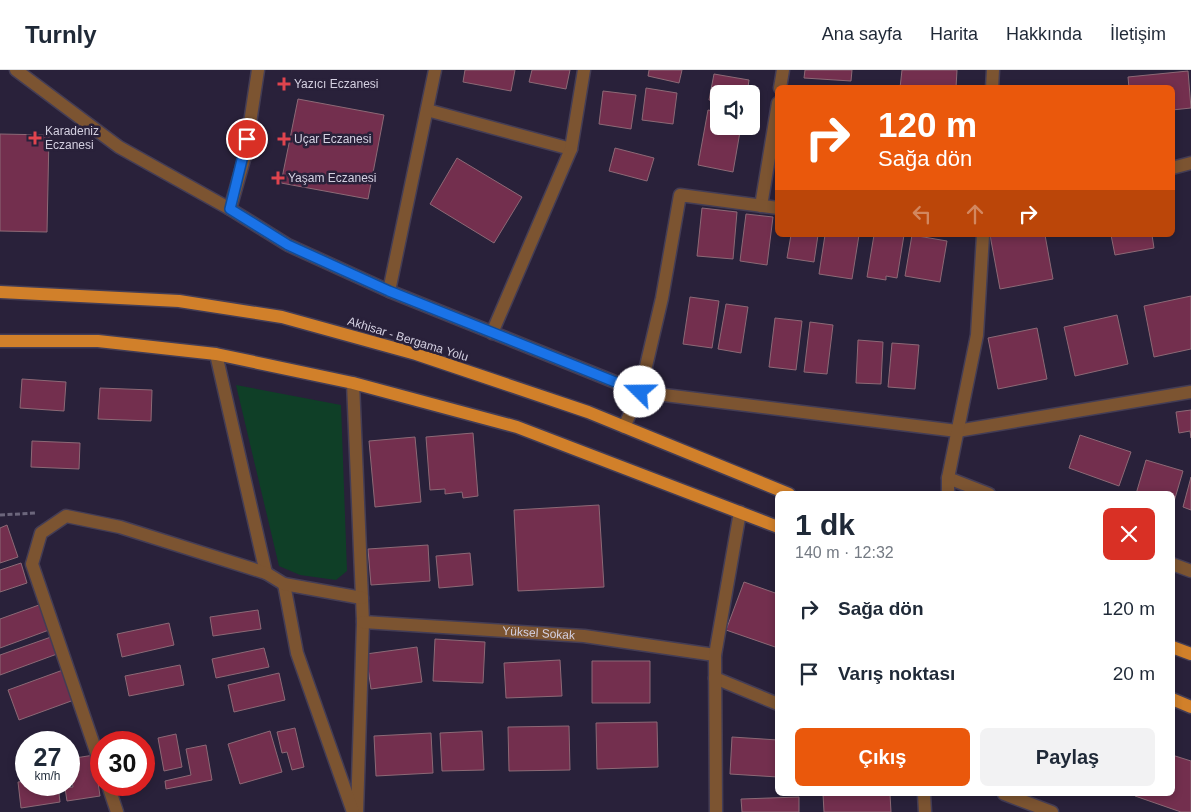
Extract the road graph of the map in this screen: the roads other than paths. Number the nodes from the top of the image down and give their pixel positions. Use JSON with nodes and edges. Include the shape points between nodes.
{"nodes":[{"id":1,"x":16,"y":70,"type":"edge"},
{"id":2,"x":258,"y":70,"type":"edge"},
{"id":3,"x":435,"y":70,"type":"edge"},
{"id":4,"x":584,"y":70,"type":"edge"},
{"id":5,"x":783,"y":70,"type":"edge"},
{"id":6,"x":993,"y":70,"type":"edge"},
{"id":7,"x":780,"y":85,"type":"edge"},
{"id":8,"x":992,"y":85,"type":"edge"},
{"id":9,"x":427,"y":110,"type":"junction"},
{"id":10,"x":775,"y":122,"type":"edge"},
{"id":11,"x":571,"y":149,"type":"junction"},
{"id":12,"x":1191,"y":163,"type":"edge"},
{"id":13,"x":1175,"y":167,"type":"edge"},
{"id":14,"x":761,"y":206,"type":"junction"},
{"id":15,"x":775,"y":208,"type":"edge"},
{"id":16,"x":230,"y":209,"type":"junction"},
{"id":17,"x":983,"y":237,"type":"edge"},
{"id":18,"x":389,"y":291,"type":"junction"},
{"id":19,"x":0,"y":292,"type":"edge"},
{"id":20,"x":492,"y":333,"type":"junction"},
{"id":21,"x":0,"y":341,"type":"edge"},
{"id":22,"x":216,"y":354,"type":"junction"},
{"id":23,"x":353,"y":383,"type":"junction"},
{"id":24,"x":640,"y":392,"type":"junction"},
{"id":25,"x":1191,"y":392,"type":"edge"},
{"id":26,"x":624,"y":427,"type":"junction"},
{"id":27,"x":957,"y":432,"type":"junction"},
{"id":28,"x":948,"y":478,"type":"junction"},
{"id":29,"x":782,"y":491,"type":"edge"},
{"id":30,"x":948,"y":491,"type":"edge"},
{"id":31,"x":981,"y":491,"type":"edge"},
{"id":32,"x":740,"y":512,"type":"junction"},
{"id":33,"x":775,"y":527,"type":"edge"},
{"id":34,"x":1175,"y":565,"type":"edge"},
{"id":35,"x":1191,"y":571,"type":"edge"},
{"id":36,"x":266,"y":573,"type":"junction"},
{"id":37,"x":284,"y":584,"type":"junction"},
{"id":38,"x":362,"y":598,"type":"junction"},
{"id":39,"x":363,"y":622,"type":"junction"},
{"id":40,"x":1175,"y":647,"type":"edge"},
{"id":41,"x":1191,"y":654,"type":"edge"},
{"id":42,"x":715,"y":655,"type":"junction"},
{"id":43,"x":715,"y":678,"type":"junction"},
{"id":44,"x":1175,"y":700,"type":"edge"},
{"id":45,"x":775,"y":703,"type":"edge"},
{"id":46,"x":1191,"y":708,"type":"edge"},
{"id":47,"x":90,"y":734,"type":"edge"},
{"id":48,"x":112,"y":796,"type":"edge"},
{"id":49,"x":924,"y":796,"type":"edge"},
{"id":50,"x":1009,"y":796,"type":"edge"},
{"id":51,"x":117,"y":812,"type":"edge"},
{"id":52,"x":355,"y":812,"type":"edge"},
{"id":53,"x":716,"y":812,"type":"edge"},
{"id":54,"x":925,"y":812,"type":"edge"},
{"id":55,"x":1052,"y":812,"type":"edge"}],
"edges":[{"from":1,"to":16,"type":"street","via":[[119,147]]},
{"from":2,"to":16,"type":"street","via":[[245,156]]},
{"from":3,"to":9,"type":"street"},
{"from":4,"to":11,"type":"street"},
{"from":5,"to":7,"type":"street"},
{"from":6,"to":8,"type":"street"},
{"from":9,"to":11,"type":"street"},
{"from":9,"to":18,"type":"street"},
{"from":10,"to":14,"type":"street"},
{"from":11,"to":20,"type":"street"},
{"from":12,"to":13,"type":"street"},
{"from":14,"to":15,"type":"street"},
{"from":14,"to":24,"type":"street","via":[[680,195],[662,298]]},
{"from":16,"to":18,"type":"street","via":[[288,245]]},
{"from":17,"to":27,"type":"street","via":[[977,335]]},
{"from":18,"to":20,"type":"street"},
{"from":19,"to":26,"type":"main road","name":"Akhisar - Bergama Yolu","via":[[179,301],[282,317],[416,354]]},
{"from":20,"to":24,"type":"street"},
{"from":21,"to":22,"type":"main road","via":[[98,341]]},
{"from":22,"to":23,"type":"main road"},
{"from":22,"to":36,"type":"street"},
{"from":23,"to":32,"type":"main road","via":[[517,427]]},
{"from":23,"to":38,"type":"street"},
{"from":24,"to":26,"type":"street"},
{"from":24,"to":27,"type":"street"},
{"from":25,"to":27,"type":"street"},
{"from":26,"to":29,"type":"main road","name":"Akhisar - Bergama Yolu"},
{"from":27,"to":28,"type":"street"},
{"from":28,"to":30,"type":"street"},
{"from":28,"to":31,"type":"street"},
{"from":32,"to":33,"type":"main road"},
{"from":32,"to":42,"type":"street"},
{"from":34,"to":35,"type":"street"},
{"from":36,"to":37,"type":"street"},
{"from":36,"to":47,"type":"street","via":[[120,527],[66,516],[41,532],[32,564]]},
{"from":37,"to":38,"type":"street"},
{"from":37,"to":52,"type":"street","via":[[297,653]]},
{"from":38,"to":39,"type":"street"},
{"from":39,"to":42,"type":"street","name":"Yüksel Sokak","via":[[584,636]]},
{"from":39,"to":52,"type":"street"},
{"from":40,"to":41,"type":"main road"},
{"from":42,"to":43,"type":"street"},
{"from":43,"to":45,"type":"street"},
{"from":43,"to":53,"type":"street"},
{"from":44,"to":46,"type":"main road"},
{"from":48,"to":51,"type":"street"},
{"from":49,"to":54,"type":"street"},
{"from":50,"to":55,"type":"street"}]}
